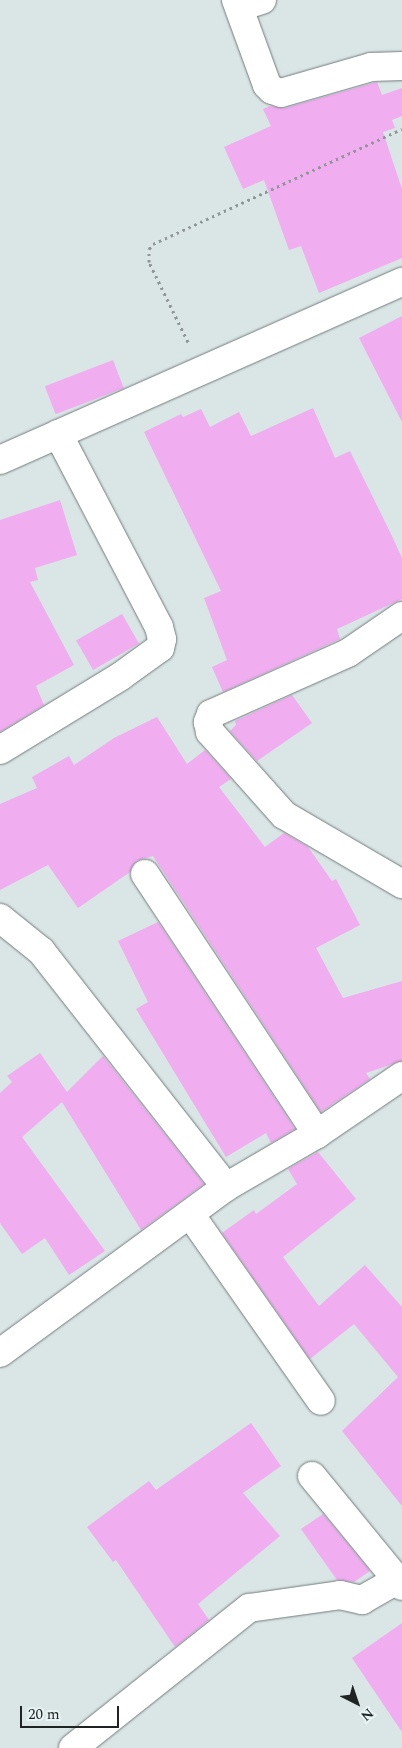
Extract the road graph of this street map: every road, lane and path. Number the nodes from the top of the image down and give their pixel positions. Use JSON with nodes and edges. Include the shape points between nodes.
{"nodes":[{"id":1,"x":246,"y":2,"type":"edge"},
{"id":2,"x":402,"y":66,"type":"edge"},
{"id":3,"x":402,"y":128,"type":"edge"},
{"id":4,"x":402,"y":282,"type":"edge"},
{"id":5,"x":203,"y":372,"type":"junction"},
{"id":6,"x":58,"y":434,"type":"junction"},
{"id":7,"x":0,"y":460,"type":"edge"},
{"id":8,"x":402,"y":616,"type":"edge"},
{"id":9,"x":0,"y":750,"type":"edge"},
{"id":10,"x":145,"y":874,"type":"dead end"},
{"id":11,"x":402,"y":884,"type":"edge"},
{"id":12,"x":0,"y":918,"type":"edge"},
{"id":13,"x":402,"y":1076,"type":"edge"},
{"id":14,"x":317,"y":1134,"type":"junction"},
{"id":15,"x":226,"y":1187,"type":"junction"},
{"id":16,"x":190,"y":1214,"type":"junction"},
{"id":17,"x":0,"y":1353,"type":"edge"},
{"id":18,"x":321,"y":1401,"type":"dead end"},
{"id":19,"x":312,"y":1476,"type":"dead end"},
{"id":20,"x":400,"y":1583,"type":"edge"},
{"id":21,"x":73,"y":1748,"type":"edge"}],
"edges":[{"from":1,"to":2,"type":"street","via":[[267,85],[281,93],[370,67]]},
{"from":3,"to":5,"type":"path","via":[[158,240],[149,249],[148,262]]},
{"from":4,"to":5,"type":"street"},
{"from":5,"to":6,"type":"street"},
{"from":6,"to":7,"type":"street"},
{"from":6,"to":9,"type":"street","via":[[159,627],[162,639],[160,648],[121,676]]},
{"from":8,"to":11,"type":"street","via":[[348,653],[211,714],[208,722],[210,732],[284,814]]},
{"from":10,"to":14,"type":"street"},
{"from":12,"to":15,"type":"street","via":[[41,951],[64,978]]},
{"from":13,"to":14,"type":"street"},
{"from":14,"to":15,"type":"street"},
{"from":15,"to":16,"type":"street"},
{"from":16,"to":17,"type":"street"},
{"from":16,"to":18,"type":"street"},
{"from":19,"to":20,"type":"street"},
{"from":20,"to":21,"type":"street","via":[[362,1600],[340,1595],[248,1608]]}]}
